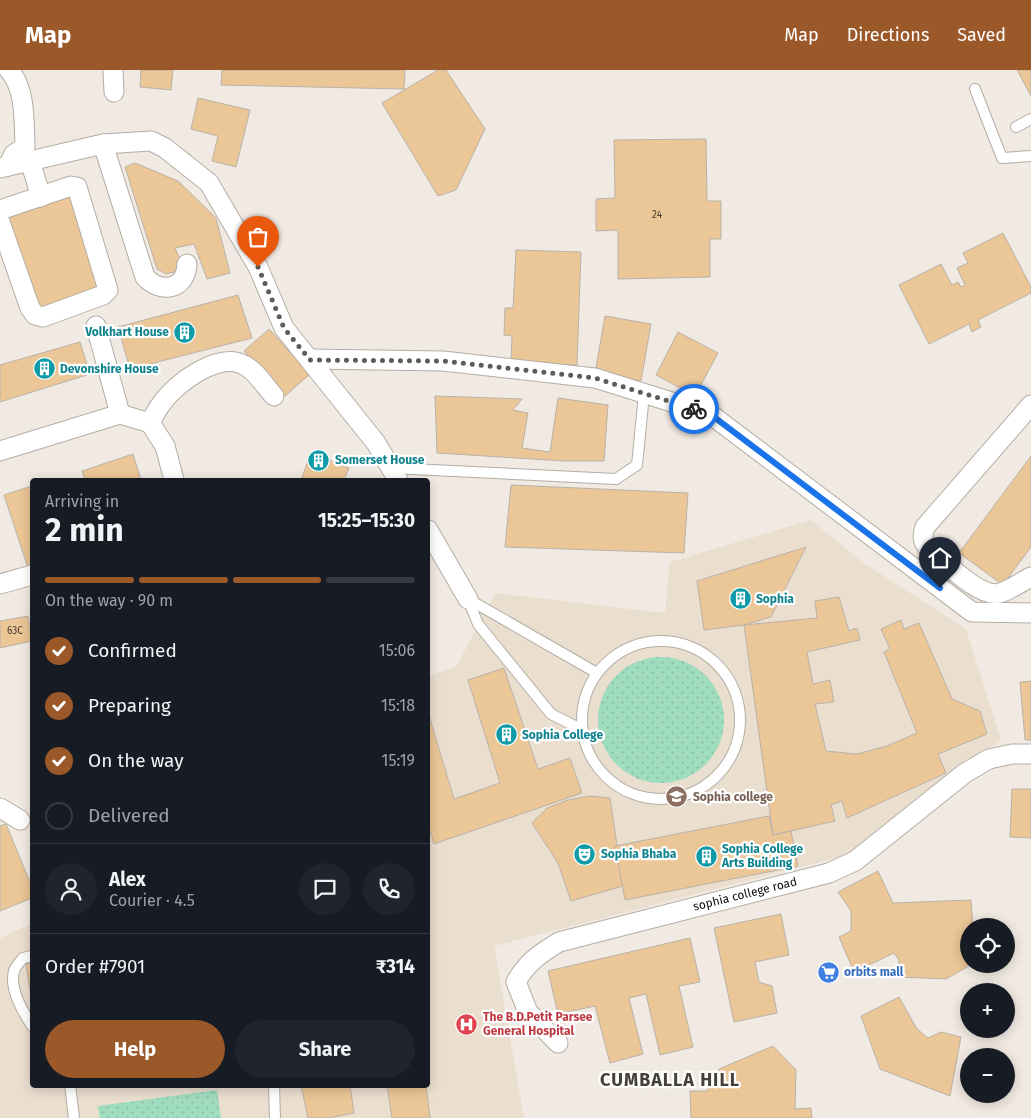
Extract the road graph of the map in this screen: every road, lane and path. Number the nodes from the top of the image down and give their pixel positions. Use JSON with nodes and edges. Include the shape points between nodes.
{"nodes":[{"id":1,"x":9,"y":70,"type":"edge"},
{"id":2,"x":113,"y":70,"type":"edge"},
{"id":3,"x":975,"y":89,"type":"dead end"},
{"id":4,"x":114,"y":92,"type":"dead end"},
{"id":5,"x":1031,"y":119,"type":"edge"},
{"id":6,"x":1016,"y":127,"type":"dead end"},
{"id":7,"x":103,"y":144,"type":"junction"},
{"id":8,"x":1031,"y":156,"type":"edge"},
{"id":9,"x":30,"y":161,"type":"junction"},
{"id":10,"x":4,"y":167,"type":"edge"},
{"id":11,"x":41,"y":197,"type":"junction"},
{"id":12,"x":0,"y":210,"type":"edge"},
{"id":13,"x":0,"y":222,"type":"edge"},
{"id":14,"x":187,"y":264,"type":"dead end"},
{"id":15,"x":96,"y":326,"type":"dead end"},
{"id":16,"x":310,"y":360,"type":"junction"},
{"id":17,"x":644,"y":394,"type":"junction"},
{"id":18,"x":274,"y":396,"type":"dead end"},
{"id":19,"x":1031,"y":405,"type":"edge"},
{"id":20,"x":120,"y":414,"type":"junction"},
{"id":21,"x":150,"y":423,"type":"junction"},
{"id":22,"x":0,"y":451,"type":"edge"},
{"id":23,"x":395,"y":474,"type":"edge"},
{"id":24,"x":173,"y":478,"type":"edge"},
{"id":25,"x":430,"y":533,"type":"edge"},
{"id":26,"x":30,"y":576,"type":"edge"},
{"id":27,"x":1031,"y":577,"type":"edge"},
{"id":28,"x":0,"y":584,"type":"edge"},
{"id":29,"x":468,"y":599,"type":"junction"},
{"id":30,"x":1031,"y":613,"type":"edge"},
{"id":31,"x":597,"y":673,"type":"junction"},
{"id":32,"x":583,"y":730,"type":"junction"},
{"id":33,"x":1031,"y":754,"type":"edge"},
{"id":34,"x":0,"y":808,"type":"edge"},
{"id":35,"x":20,"y":820,"type":"dead end"},
{"id":36,"x":30,"y":956,"type":"edge"},
{"id":37,"x":30,"y":1022,"type":"edge"},
{"id":38,"x":558,"y":1042,"type":"dead end"},
{"id":39,"x":70,"y":1088,"type":"edge"},
{"id":40,"x":274,"y":1088,"type":"edge"},
{"id":41,"x":74,"y":1118,"type":"edge"},
{"id":42,"x":276,"y":1118,"type":"edge"}],
"edges":[{"from":1,"to":10,"type":"street","via":[[14,75],[24,107],[25,147],[14,154]]},
{"from":2,"to":4,"type":"street"},
{"from":3,"to":8,"type":"lane","via":[[1002,158]]},
{"from":5,"to":6,"type":"lane"},
{"from":7,"to":9,"type":"street"},
{"from":7,"to":14,"type":"street","via":[[145,277],[153,286],[173,286],[183,280]]},
{"from":7,"to":16,"type":"street","via":[[151,141],[165,148],[209,184],[258,267],[284,328]]},
{"from":9,"to":10,"type":"street"},
{"from":9,"to":11,"type":"street"},
{"from":11,"to":12,"type":"street"},
{"from":11,"to":13,"type":"street","via":[[71,186],[77,187],[108,285],[103,295],[43,317],[35,315]]},
{"from":15,"to":20,"type":"street"},
{"from":16,"to":17,"type":"street","via":[[443,361],[595,378]]},
{"from":16,"to":23,"type":"street","via":[[376,443]]},
{"from":17,"to":23,"type":"lane","via":[[638,465],[616,479]]},
{"from":17,"to":30,"type":"street","via":[[710,414],[972,612]]},
{"from":18,"to":21,"type":"street","via":[[246,366],[238,362],[217,364],[186,378],[162,403]]},
{"from":19,"to":27,"type":"street","via":[[925,527],[922,536],[929,549],[979,590],[999,593]]},
{"from":20,"to":21,"type":"street"},
{"from":20,"to":22,"type":"street"},
{"from":21,"to":24,"type":"street","via":[[165,446]]},
{"from":25,"to":29,"type":"street"},
{"from":26,"to":28,"type":"street"},
{"from":29,"to":31,"type":"lane"},
{"from":29,"to":32,"type":"lane","via":[[478,624],[551,714]]},
{"from":31,"to":32,"type":"lane","via":[[586,694]]},
{"from":31,"to":32,"type":"lane","via":[[634,646],[660,641],[686,645],[709,657],[727,676],[738,700],[741,726],[734,751],[720,773],[700,789],[675,798],[649,798],[624,790],[608,779],[587,747]]},
{"from":33,"to":38,"type":"street","name":"sophia college road","via":[[989,759],[965,773],[856,861],[829,873],[559,942],[537,956],[522,970],[516,982],[528,1012]]},
{"from":34,"to":35,"type":"street"},
{"from":36,"to":37,"type":"lane","via":[[23,958],[14,970],[13,986]]},
{"from":39,"to":41,"type":"lane"},
{"from":40,"to":42,"type":"lane"}]}
